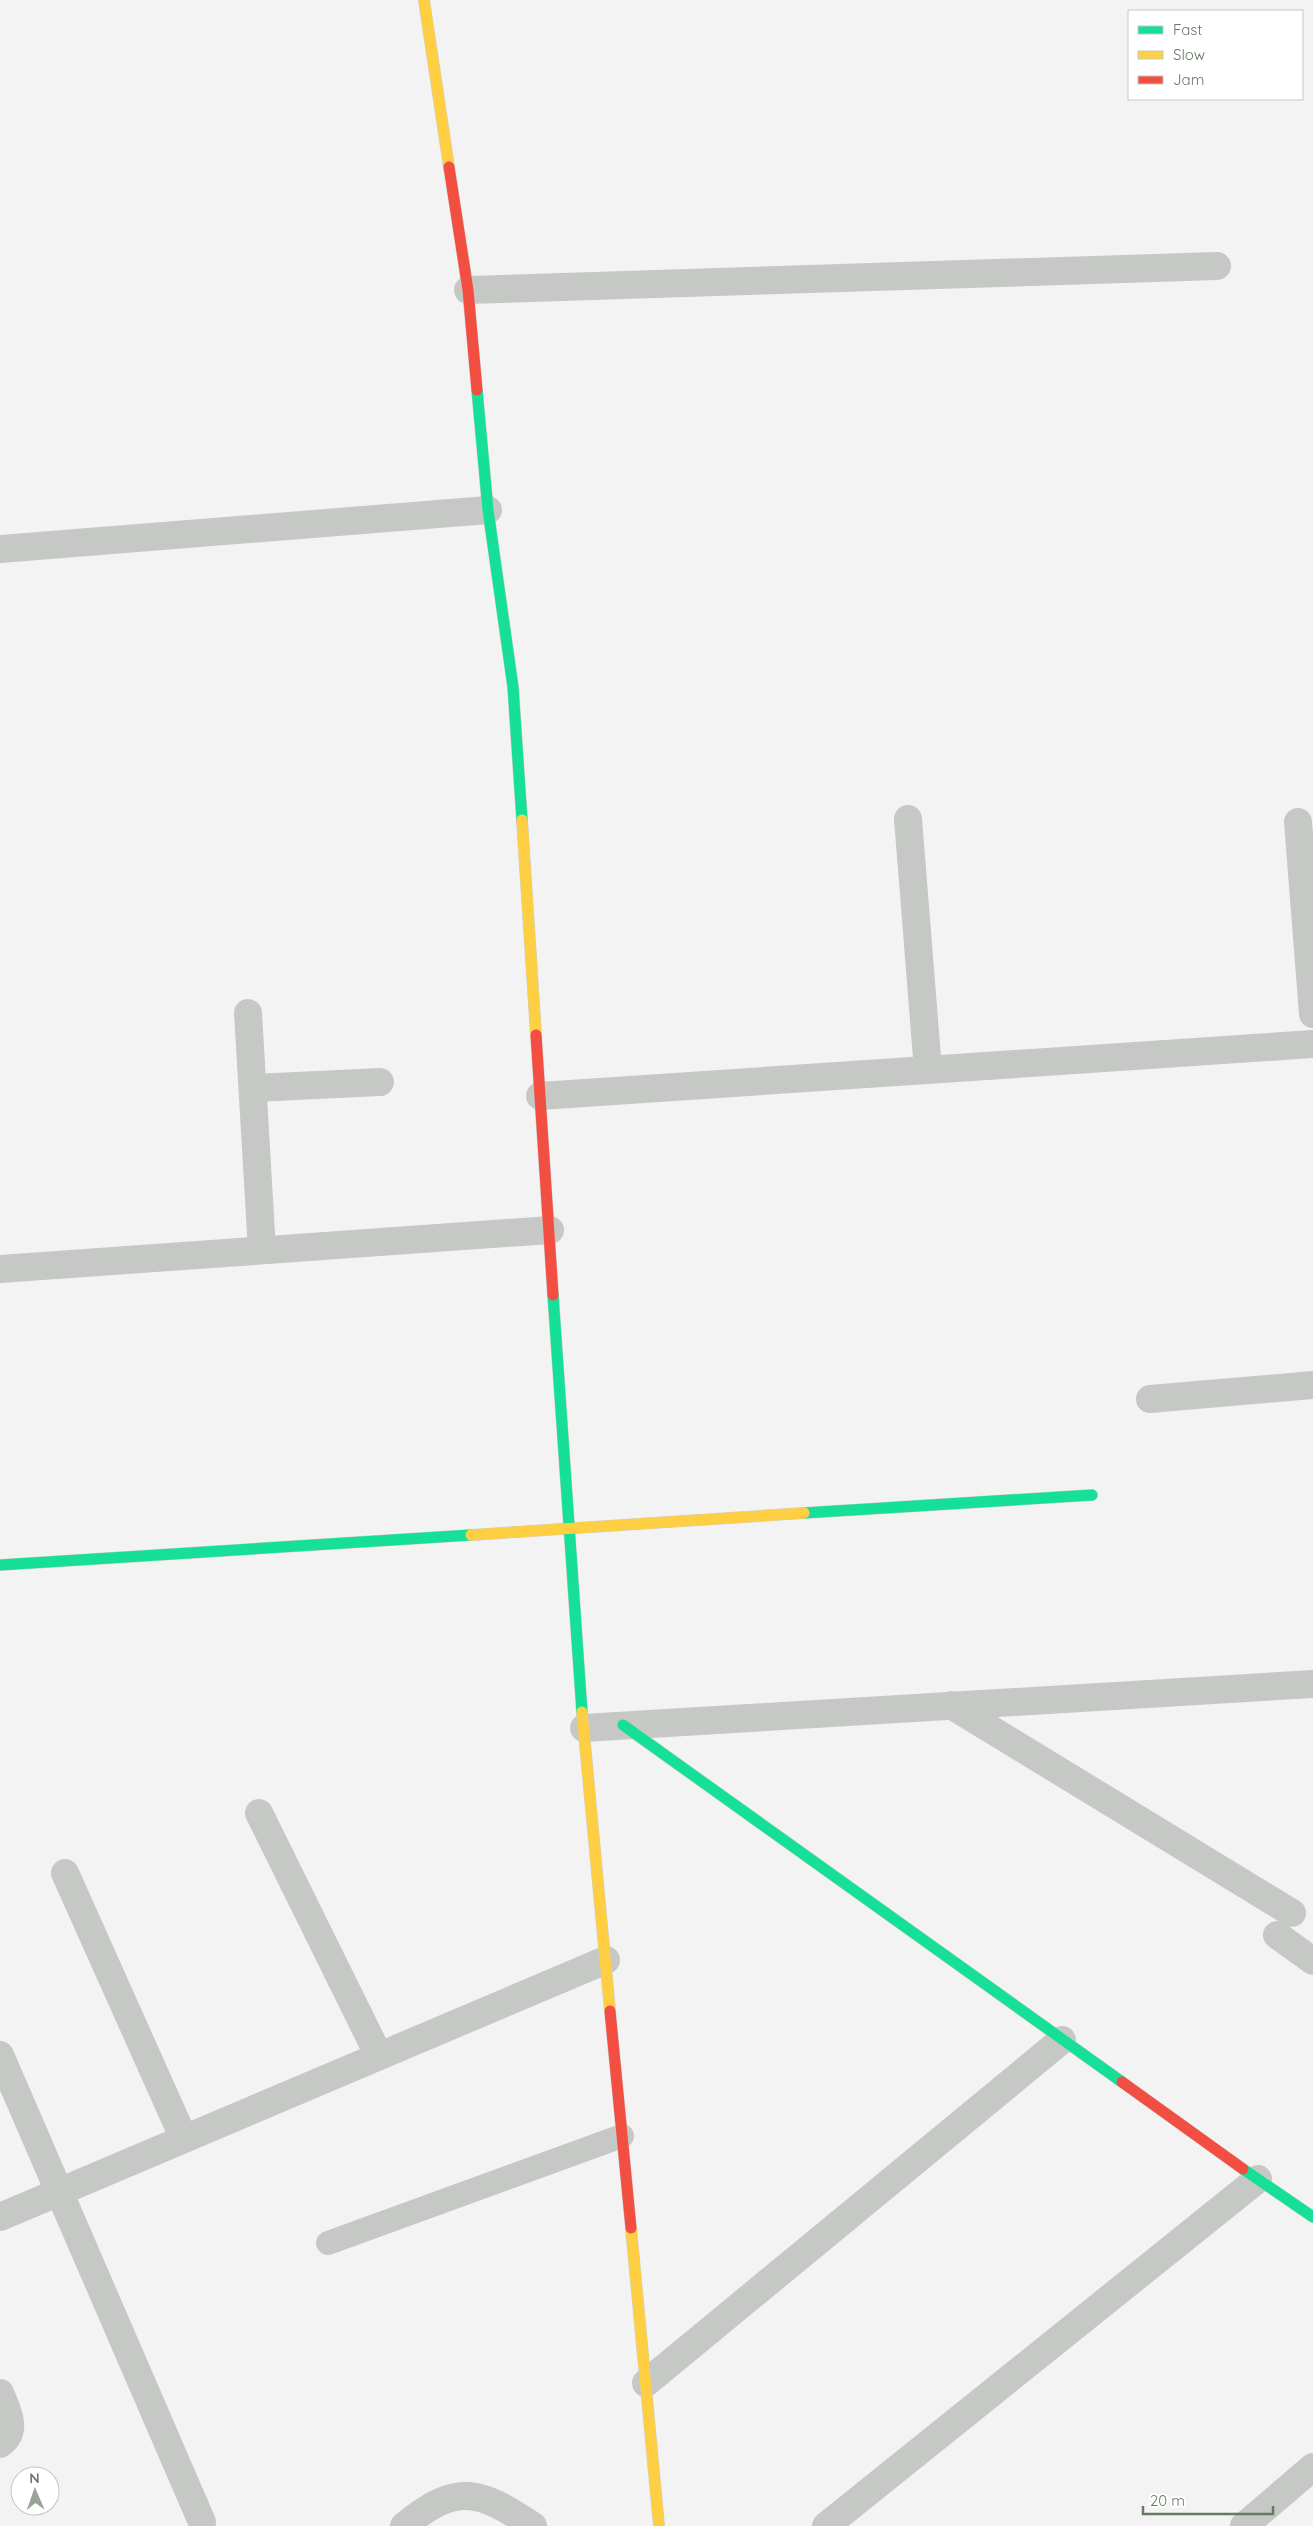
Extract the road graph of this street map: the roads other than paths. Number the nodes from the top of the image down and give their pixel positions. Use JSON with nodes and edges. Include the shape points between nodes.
{"nodes":[{"id":1,"x":424,"y":0,"type":"edge"},
{"id":2,"x":1217,"y":266,"type":"dead end"},
{"id":3,"x":468,"y":290,"type":"junction"},
{"id":4,"x":488,"y":510,"type":"junction"},
{"id":5,"x":0,"y":549,"type":"edge"},
{"id":6,"x":908,"y":818,"type":"dead end"},
{"id":7,"x":1298,"y":822,"type":"dead end"},
{"id":8,"x":248,"y":1013,"type":"dead end"},
{"id":9,"x":1313,"y":1014,"type":"edge"},
{"id":10,"x":1313,"y":1044,"type":"edge"},
{"id":11,"x":928,"y":1070,"type":"junction"},
{"id":12,"x":380,"y":1082,"type":"dead end"},
{"id":13,"x":253,"y":1088,"type":"junction"},
{"id":14,"x":540,"y":1096,"type":"junction"},
{"id":15,"x":550,"y":1230,"type":"junction"},
{"id":16,"x":262,"y":1250,"type":"junction"},
{"id":17,"x":0,"y":1269,"type":"edge"},
{"id":18,"x":1313,"y":1385,"type":"edge"},
{"id":19,"x":1150,"y":1400,"type":"dead end"},
{"id":20,"x":1092,"y":1495,"type":"dead end"},
{"id":21,"x":569,"y":1527,"type":"junction"},
{"id":22,"x":0,"y":1565,"type":"edge"},
{"id":23,"x":1313,"y":1684,"type":"edge"},
{"id":24,"x":951,"y":1705,"type":"junction"},
{"id":25,"x":623,"y":1725,"type":"junction"},
{"id":26,"x":584,"y":1728,"type":"junction"},
{"id":27,"x":259,"y":1813,"type":"dead end"},
{"id":28,"x":65,"y":1873,"type":"dead end"},
{"id":29,"x":1292,"y":1913,"type":"dead end"},
{"id":30,"x":1277,"y":1935,"type":"dead end"},
{"id":31,"x":606,"y":1960,"type":"junction"},
{"id":32,"x":1313,"y":1961,"type":"edge"},
{"id":33,"x":1062,"y":2040,"type":"junction"},
{"id":34,"x":0,"y":2055,"type":"edge"},
{"id":35,"x":379,"y":2056,"type":"junction"},
{"id":36,"x":622,"y":2136,"type":"junction"},
{"id":37,"x":184,"y":2139,"type":"junction"},
{"id":38,"x":1258,"y":2179,"type":"junction"},
{"id":39,"x":59,"y":2192,"type":"junction"},
{"id":40,"x":0,"y":2217,"type":"edge"},
{"id":41,"x":1313,"y":2217,"type":"edge"},
{"id":42,"x":328,"y":2243,"type":"dead end"},
{"id":43,"x":646,"y":2383,"type":"junction"},
{"id":44,"x":0,"y":2393,"type":"edge"},
{"id":45,"x":0,"y":2444,"type":"edge"},
{"id":46,"x":1313,"y":2467,"type":"edge"},
{"id":47,"x":202,"y":2522,"type":"dead end"},
{"id":48,"x":404,"y":2526,"type":"edge"},
{"id":49,"x":533,"y":2526,"type":"edge"},
{"id":50,"x":659,"y":2526,"type":"edge"},
{"id":51,"x":826,"y":2526,"type":"edge"},
{"id":52,"x":1244,"y":2526,"type":"edge"}],
"edges":[{"from":1,"to":3,"type":"street"},
{"from":2,"to":3,"type":"street"},
{"from":3,"to":4,"type":"street"},
{"from":4,"to":5,"type":"street"},
{"from":4,"to":14,"type":"street","via":[[513,688]]},
{"from":6,"to":11,"type":"street"},
{"from":7,"to":9,"type":"street"},
{"from":8,"to":13,"type":"street"},
{"from":10,"to":11,"type":"street"},
{"from":11,"to":14,"type":"street"},
{"from":12,"to":13,"type":"street"},
{"from":13,"to":16,"type":"street"},
{"from":14,"to":15,"type":"street"},
{"from":15,"to":16,"type":"street"},
{"from":15,"to":21,"type":"street"},
{"from":16,"to":17,"type":"street"},
{"from":18,"to":19,"type":"street"},
{"from":20,"to":21,"type":"street"},
{"from":21,"to":22,"type":"street"},
{"from":21,"to":26,"type":"street"},
{"from":23,"to":24,"type":"street"},
{"from":24,"to":25,"type":"street"},
{"from":24,"to":29,"type":"street"},
{"from":25,"to":26,"type":"street"},
{"from":25,"to":33,"type":"street"},
{"from":26,"to":31,"type":"street"},
{"from":27,"to":35,"type":"street"},
{"from":28,"to":37,"type":"street"},
{"from":30,"to":32,"type":"street"},
{"from":31,"to":35,"type":"street"},
{"from":31,"to":36,"type":"street"},
{"from":33,"to":38,"type":"street"},
{"from":33,"to":43,"type":"street"},
{"from":34,"to":39,"type":"street"},
{"from":35,"to":37,"type":"street"},
{"from":36,"to":42,"type":"lane"},
{"from":36,"to":43,"type":"street"},
{"from":37,"to":39,"type":"street"},
{"from":38,"to":41,"type":"street"},
{"from":38,"to":51,"type":"street"},
{"from":39,"to":40,"type":"street"},
{"from":39,"to":47,"type":"street"},
{"from":43,"to":50,"type":"street"},
{"from":44,"to":45,"type":"street","via":[[11,2422],[7,2440]]},
{"from":46,"to":52,"type":"street"},
{"from":48,"to":49,"type":"street","via":[[444,2499],[471,2494],[509,2510]]}]}
